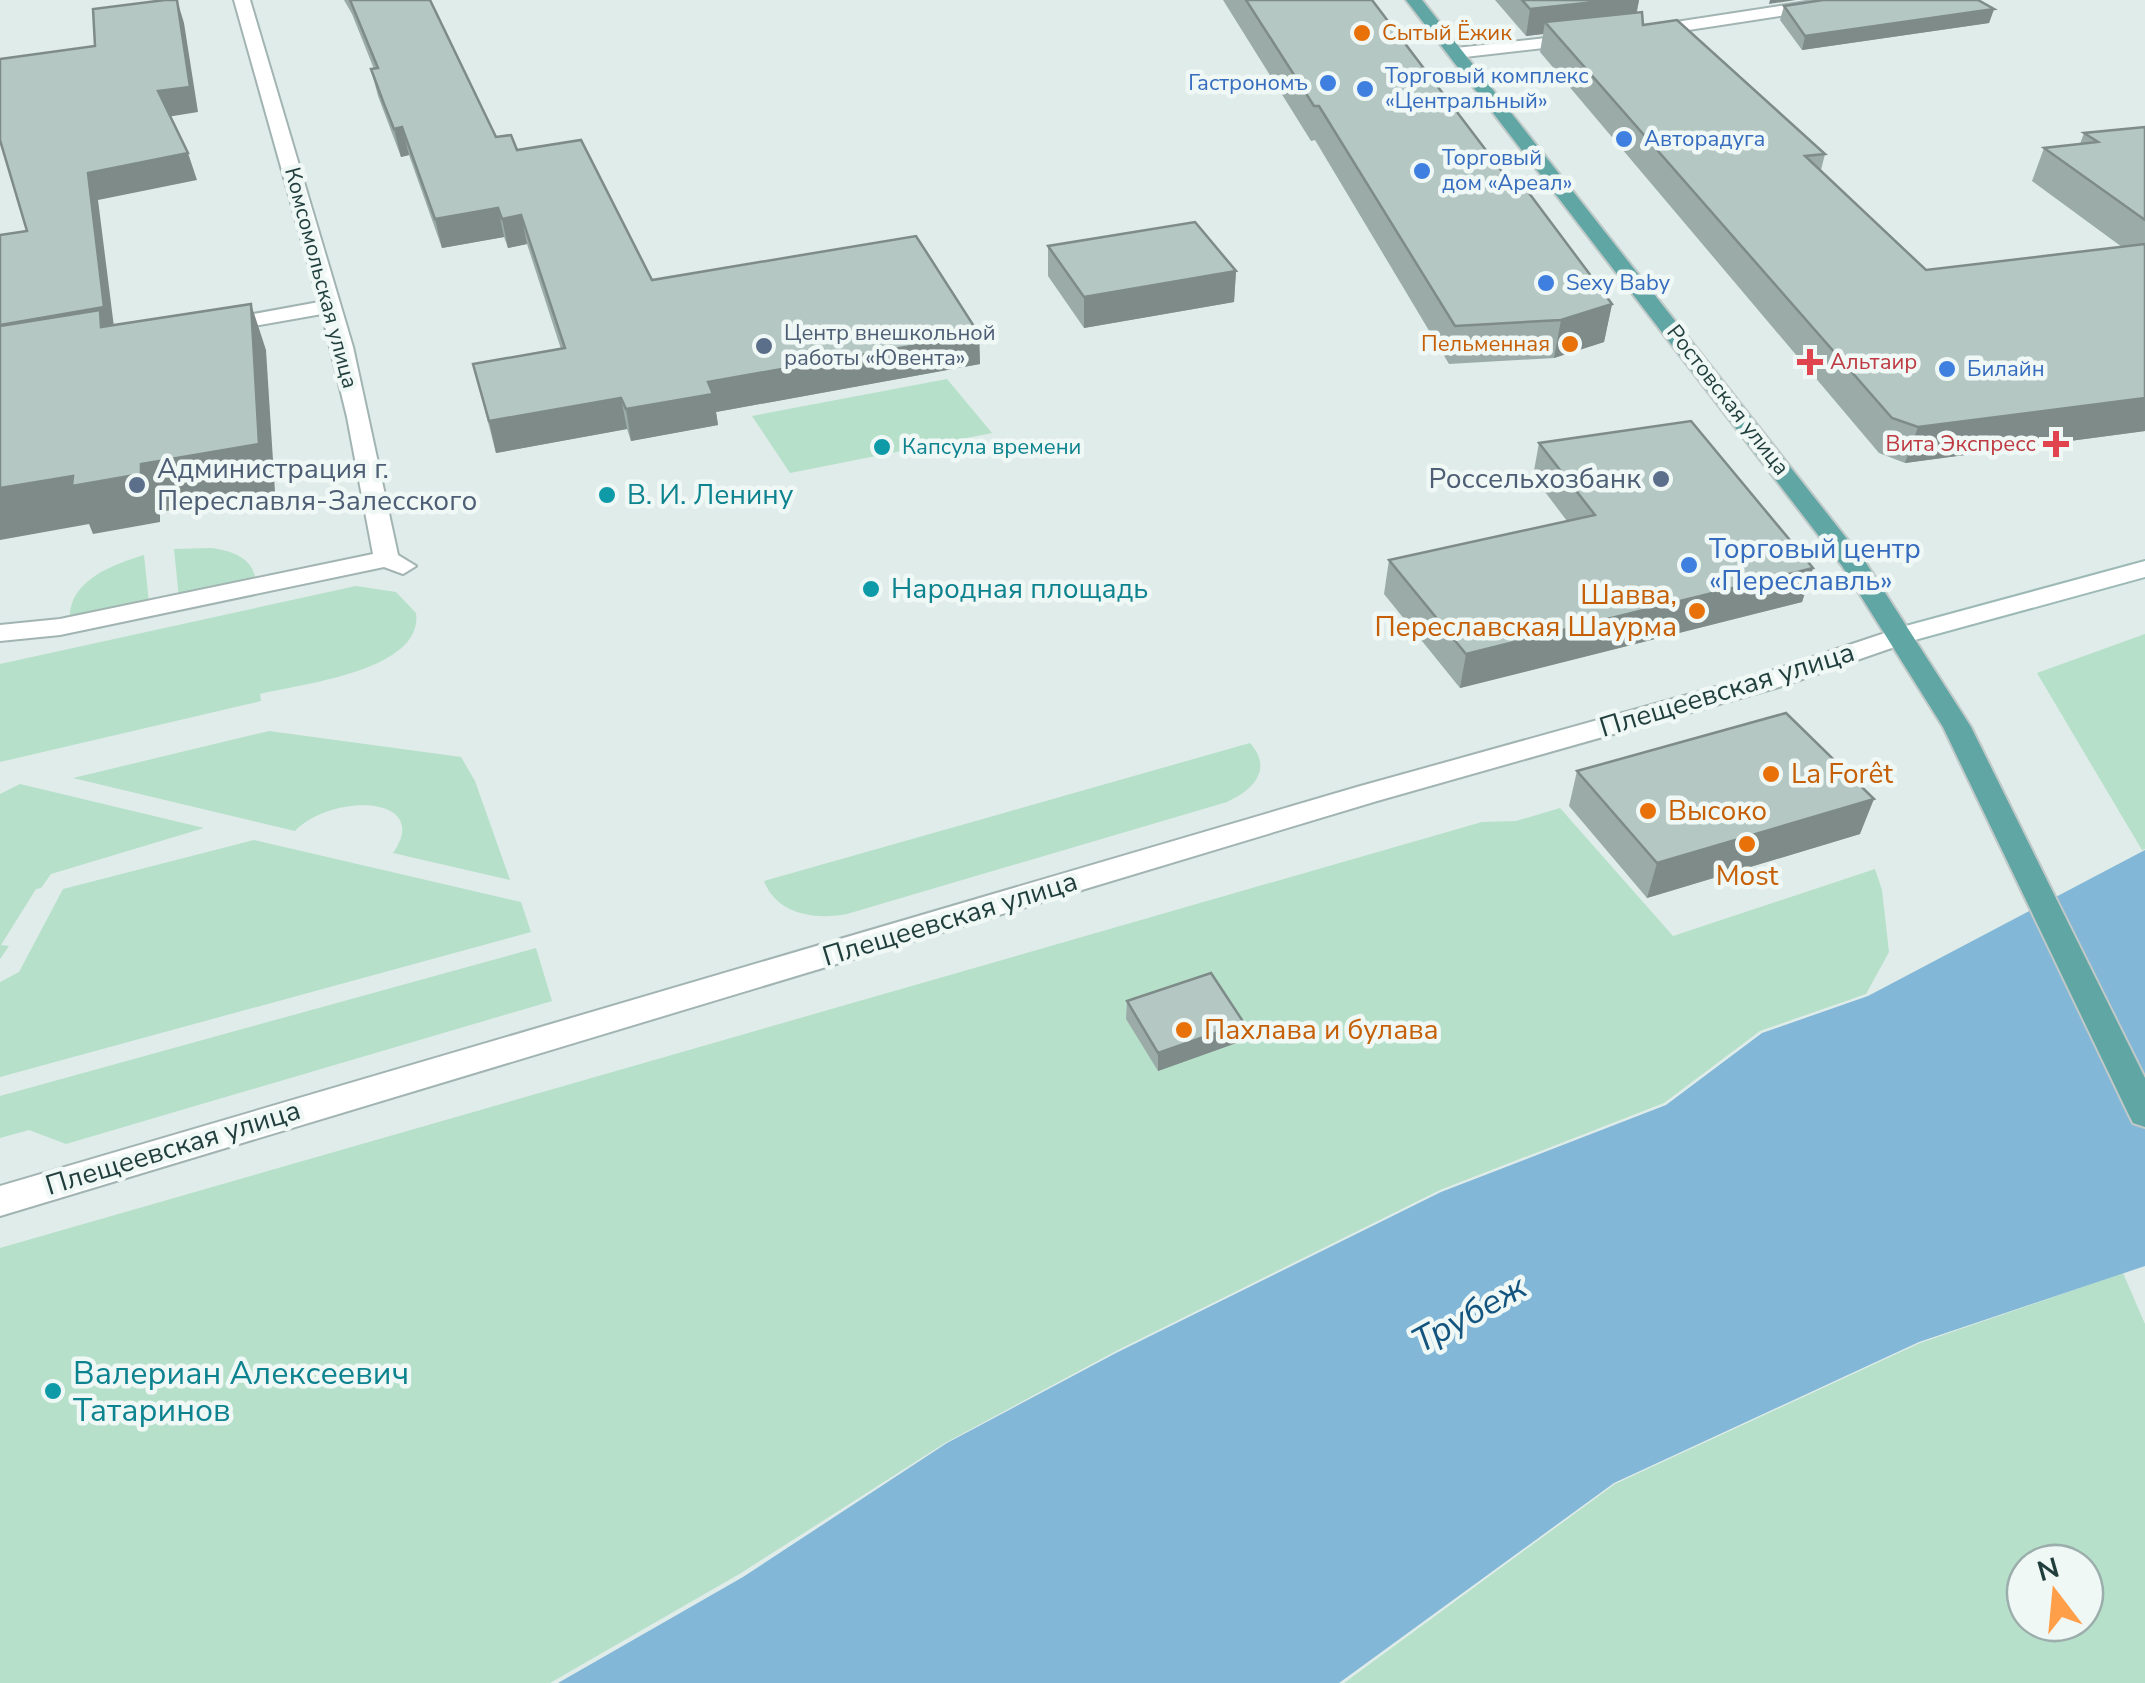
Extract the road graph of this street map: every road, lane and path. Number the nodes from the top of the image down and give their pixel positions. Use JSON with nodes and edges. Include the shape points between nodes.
{"nodes":[{"id":1,"x":242,"y":0,"type":"edge"},
{"id":2,"x":1414,"y":0,"type":"edge"},
{"id":3,"x":1709,"y":0,"type":"edge"},
{"id":4,"x":1851,"y":0,"type":"edge"},
{"id":5,"x":1711,"y":22,"type":"junction"},
{"id":6,"x":1629,"y":34,"type":"edge"},
{"id":7,"x":1610,"y":36,"type":"edge"},
{"id":8,"x":1456,"y":54,"type":"junction"},
{"id":9,"x":331,"y":306,"type":"junction"},
{"id":10,"x":194,"y":330,"type":"edge"},
{"id":11,"x":2145,"y":569,"type":"edge"},
{"id":12,"x":0,"y":633,"type":"edge"},
{"id":13,"x":1900,"y":636,"type":"junction"},
{"id":14,"x":2145,"y":1113,"type":"edge"},
{"id":15,"x":0,"y":1201,"type":"edge"}],
"edges":[{"from":1,"to":9,"type":"street","name":"Комсомольская улица"},
{"from":2,"to":8,"type":"main road","name":"Ростовская улица"},
{"from":3,"to":5,"type":"street"},
{"from":4,"to":5,"type":"street"},
{"from":5,"to":6,"type":"street"},
{"from":7,"to":8,"type":"street"},
{"from":8,"to":13,"type":"main road","name":"Ростовская улица","via":[[1853,563]]},
{"from":9,"to":10,"type":"street"},
{"from":9,"to":12,"type":"street","name":"Комсомольская улица","via":[[395,562]]},
{"from":11,"to":13,"type":"street","name":"Плещеевская улица"},
{"from":13,"to":14,"type":"main road","name":"Ростовская улица","via":[[1957,727]]},
{"from":13,"to":15,"type":"street","name":"Плещеевская улица","via":[[1769,681]]}]}
